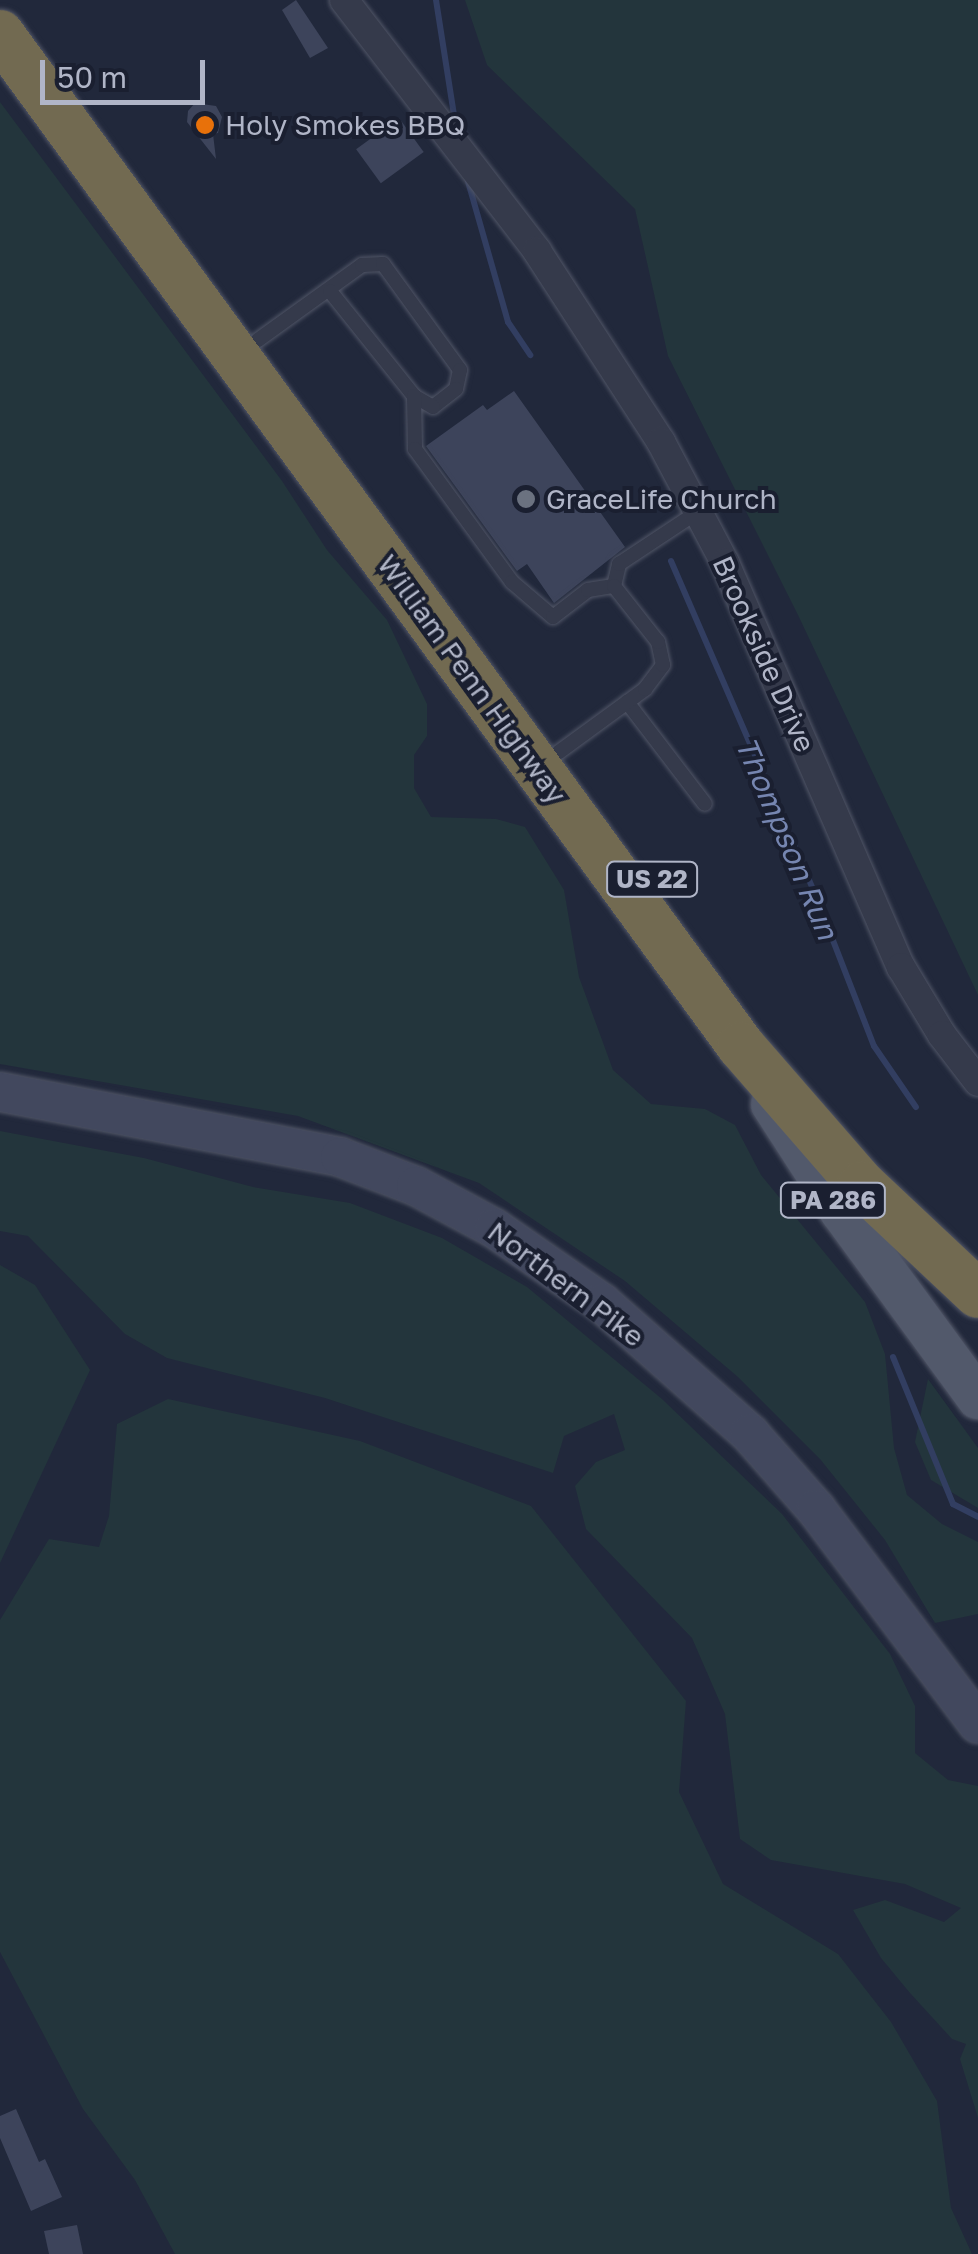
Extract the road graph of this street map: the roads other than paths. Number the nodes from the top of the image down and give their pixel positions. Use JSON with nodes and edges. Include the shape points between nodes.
{"nodes":[{"id":1,"x":8,"y":0,"type":"edge"},
{"id":2,"x":344,"y":0,"type":"edge"},
{"id":3,"x":0,"y":34,"type":"edge"},
{"id":4,"x":330,"y":291,"type":"junction"},
{"id":5,"x":258,"y":340,"type":"junction"},
{"id":6,"x":414,"y":396,"type":"junction"},
{"id":7,"x":700,"y":510,"type":"junction"},
{"id":8,"x":614,"y":586,"type":"junction"},
{"id":9,"x":627,"y":702,"type":"junction"},
{"id":10,"x":559,"y":752,"type":"junction"},
{"id":11,"x":705,"y":804,"type":"dead end"},
{"id":12,"x":702,"y":993,"type":"junction"},
{"id":13,"x":978,"y":1082,"type":"edge"},
{"id":14,"x":0,"y":1092,"type":"edge"},
{"id":15,"x":978,"y":1258,"type":"edge"},
{"id":16,"x":978,"y":1294,"type":"edge"},
{"id":17,"x":978,"y":1398,"type":"edge"},
{"id":18,"x":978,"y":1724,"type":"edge"}],
"edges":[{"from":1,"to":5,"type":"highway","name":"William Penn Highway","number":"US 22"},
{"from":2,"to":7,"type":"street","name":"Brookside Drive","via":[[536,252]]},
{"from":3,"to":12,"type":"highway","name":"William Penn Highway","number":"US 22"},
{"from":4,"to":5,"type":"lane"},
{"from":4,"to":6,"type":"lane"},
{"from":4,"to":6,"type":"lane","via":[[362,265],[383,264],[460,370],[456,389],[433,407]]},
{"from":5,"to":10,"type":"highway","name":"William Penn Highway","number":"US 22"},
{"from":6,"to":8,"type":"lane","via":[[416,449],[512,582],[553,617],[588,590]]},
{"from":7,"to":8,"type":"lane","via":[[619,564]]},
{"from":7,"to":13,"type":"street","name":"Brookside Drive","via":[[900,967]]},
{"from":8,"to":9,"type":"lane","via":[[658,642],[663,665]]},
{"from":9,"to":10,"type":"lane"},
{"from":9,"to":11,"type":"lane"},
{"from":10,"to":15,"type":"highway","name":"William Penn Highway","number":"US 22","via":[[798,1074]]},
{"from":12,"to":16,"type":"highway","name":"William Penn Highway","number":"US 22","via":[[818,1139]]},
{"from":12,"to":17,"type":"main road","number":"PA 286","via":[[841,1211]]},
{"from":14,"to":18,"type":"main road","name":"Northern Pike","via":[[340,1157],[416,1186],[494,1228],[602,1304],[750,1434]]}]}
